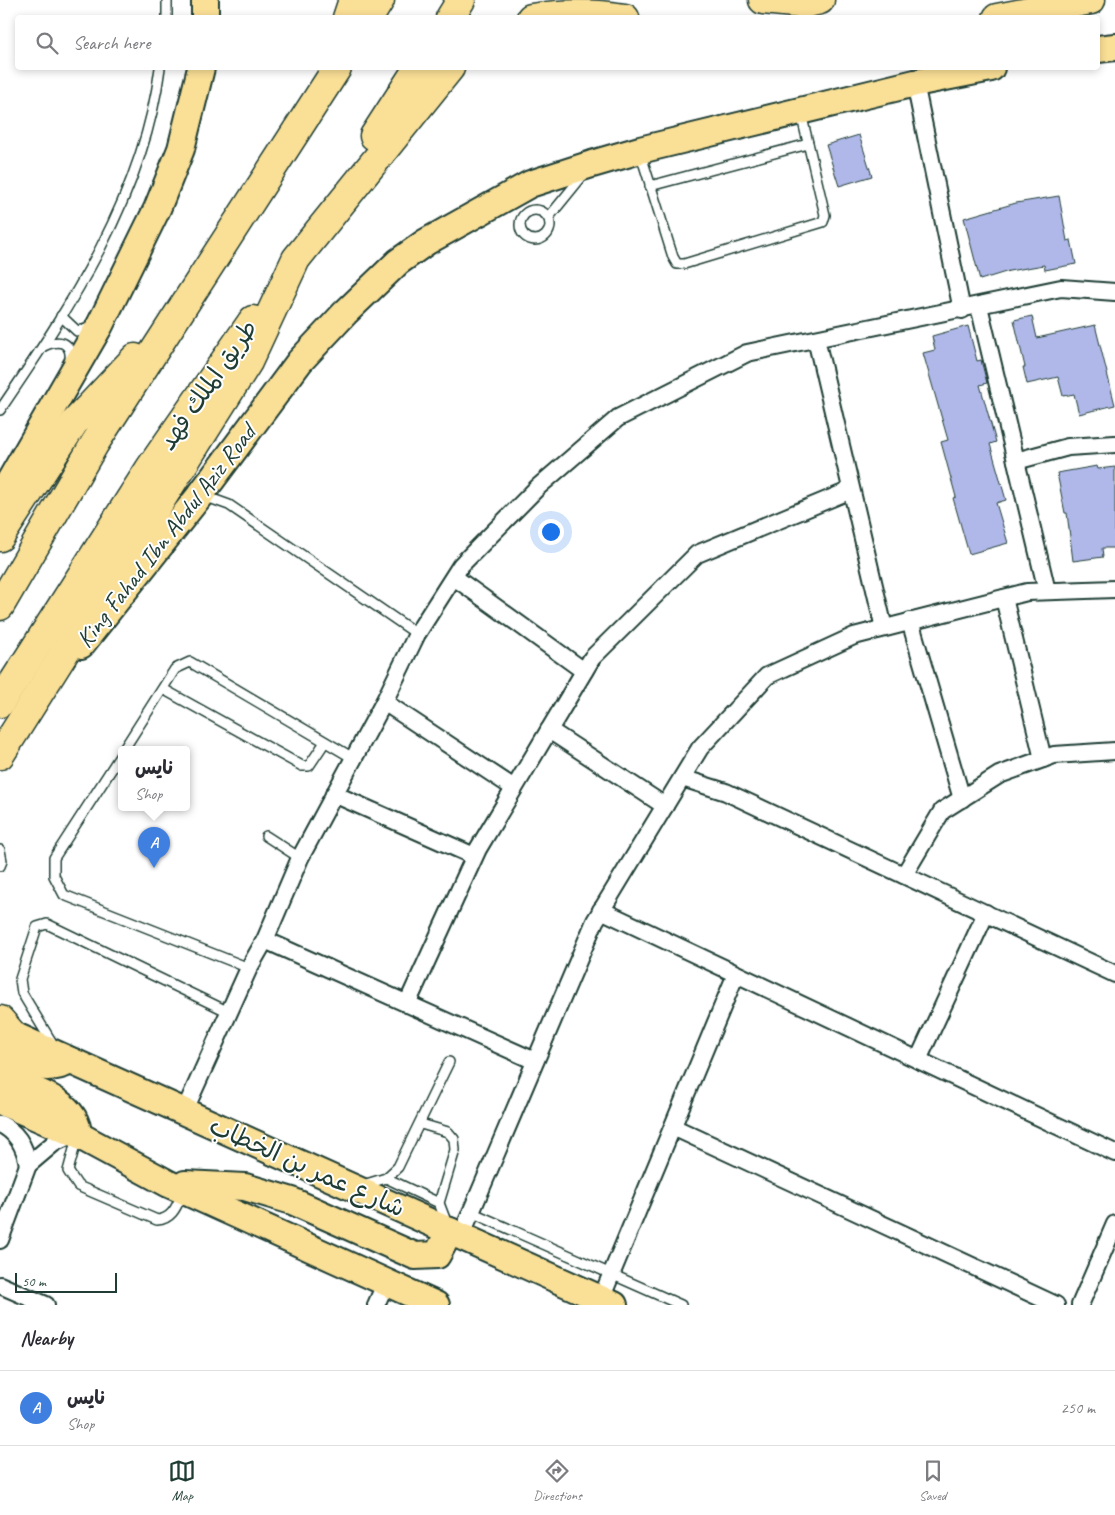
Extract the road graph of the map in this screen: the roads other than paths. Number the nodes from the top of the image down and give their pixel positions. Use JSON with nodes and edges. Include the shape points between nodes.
{"nodes":[{"id":1,"x":167,"y":0,"type":"edge"},
{"id":2,"x":205,"y":0,"type":"edge"},
{"id":3,"x":353,"y":0,"type":"edge"},
{"id":4,"x":380,"y":0,"type":"edge"},
{"id":5,"x":461,"y":0,"type":"edge"},
{"id":6,"x":764,"y":0,"type":"edge"},
{"id":7,"x":820,"y":0,"type":"edge"},
{"id":8,"x":1091,"y":0,"type":"edge"},
{"id":9,"x":167,"y":15,"type":"edge"},
{"id":10,"x":205,"y":15,"type":"edge"},
{"id":11,"x":348,"y":15,"type":"edge"},
{"id":12,"x":371,"y":15,"type":"edge"},
{"id":13,"x":452,"y":15,"type":"edge"},
{"id":14,"x":566,"y":15,"type":"edge"},
{"id":15,"x":604,"y":15,"type":"edge"},
{"id":16,"x":1014,"y":15,"type":"edge"},
{"id":17,"x":1115,"y":47,"type":"edge"},
{"id":18,"x":1100,"y":49,"type":"edge"},
{"id":19,"x":160,"y":70,"type":"edge"},
{"id":20,"x":201,"y":70,"type":"edge"},
{"id":21,"x":326,"y":70,"type":"edge"},
{"id":22,"x":336,"y":70,"type":"edge"},
{"id":23,"x":417,"y":70,"type":"edge"},
{"id":24,"x":448,"y":70,"type":"edge"},
{"id":25,"x":981,"y":70,"type":"edge"},
{"id":26,"x":915,"y":83,"type":"junction"},
{"id":27,"x":312,"y":107,"type":"junction"},
{"id":28,"x":801,"y":111,"type":"junction"},
{"id":29,"x":808,"y":144,"type":"junction"},
{"id":30,"x":640,"y":150,"type":"junction"},
{"id":31,"x":592,"y":164,"type":"junction"},
{"id":32,"x":650,"y":186,"type":"junction"},
{"id":33,"x":549,"y":217,"type":"dead end"},
{"id":34,"x":296,"y":259,"type":"junction"},
{"id":35,"x":1115,"y":292,"type":"edge"},
{"id":36,"x":979,"y":306,"type":"junction"},
{"id":37,"x":182,"y":308,"type":"junction"},
{"id":38,"x":962,"y":310,"type":"junction"},
{"id":39,"x":61,"y":316,"type":"junction"},
{"id":40,"x":100,"y":326,"type":"junction"},
{"id":41,"x":816,"y":339,"type":"junction"},
{"id":42,"x":44,"y":346,"type":"junction"},
{"id":43,"x":69,"y":378,"type":"junction"},
{"id":44,"x":0,"y":410,"type":"edge"},
{"id":45,"x":1115,"y":444,"type":"edge"},
{"id":46,"x":1016,"y":461,"type":"junction"},
{"id":47,"x":851,"y":490,"type":"junction"},
{"id":48,"x":201,"y":494,"type":"junction"},
{"id":49,"x":0,"y":498,"type":"edge"},
{"id":50,"x":0,"y":537,"type":"edge"},
{"id":51,"x":454,"y":577,"type":"junction"},
{"id":52,"x":1115,"y":589,"type":"edge"},
{"id":53,"x":1046,"y":591,"type":"junction"},
{"id":54,"x":1004,"y":598,"type":"junction"},
{"id":55,"x":0,"y":606,"type":"edge"},
{"id":56,"x":910,"y":622,"type":"junction"},
{"id":57,"x":884,"y":628,"type":"junction"},
{"id":58,"x":417,"y":634,"type":"junction"},
{"id":59,"x":584,"y":672,"type":"junction"},
{"id":60,"x":163,"y":689,"type":"junction"},
{"id":61,"x":384,"y":702,"type":"junction"},
{"id":62,"x":0,"y":703,"type":"edge"},
{"id":63,"x":30,"y":710,"type":"junction"},
{"id":64,"x":549,"y":730,"type":"junction"},
{"id":65,"x":325,"y":742,"type":"junction"},
{"id":66,"x":126,"y":746,"type":"edge"},
{"id":67,"x":1115,"y":750,"type":"edge"},
{"id":68,"x":0,"y":755,"type":"edge"},
{"id":69,"x":353,"y":758,"type":"junction"},
{"id":70,"x":118,"y":759,"type":"edge"},
{"id":71,"x":1043,"y":759,"type":"junction"},
{"id":72,"x":682,"y":778,"type":"junction"},
{"id":73,"x":514,"y":788,"type":"junction"},
{"id":74,"x":334,"y":794,"type":"junction"},
{"id":75,"x":962,"y":799,"type":"junction"},
{"id":76,"x":664,"y":806,"type":"junction"},
{"id":77,"x":266,"y":836,"type":"dead end"},
{"id":78,"x":0,"y":850,"type":"edge"},
{"id":79,"x":474,"y":856,"type":"junction"},
{"id":80,"x":300,"y":858,"type":"junction"},
{"id":81,"x":0,"y":866,"type":"edge"},
{"id":82,"x":904,"y":875,"type":"junction"},
{"id":83,"x":601,"y":910,"type":"junction"},
{"id":84,"x":986,"y":914,"type":"junction"},
{"id":85,"x":265,"y":940,"type":"junction"},
{"id":86,"x":249,"y":968,"type":"junction"},
{"id":87,"x":736,"y":974,"type":"junction"},
{"id":88,"x":1115,"y":974,"type":"edge"},
{"id":89,"x":408,"y":1004,"type":"junction"},
{"id":90,"x":0,"y":1006,"type":"edge"},
{"id":91,"x":230,"y":1013,"type":"junction"},
{"id":92,"x":6,"y":1034,"type":"edge"},
{"id":93,"x":65,"y":1059,"type":"junction"},
{"id":94,"x":918,"y":1060,"type":"junction"},
{"id":95,"x":535,"y":1061,"type":"junction"},
{"id":96,"x":449,"y":1062,"type":"dead end"},
{"id":97,"x":0,"y":1077,"type":"edge"},
{"id":98,"x":0,"y":1101,"type":"edge"},
{"id":99,"x":184,"y":1112,"type":"junction"},
{"id":100,"x":0,"y":1124,"type":"edge"},
{"id":101,"x":421,"y":1124,"type":"junction"},
{"id":102,"x":672,"y":1127,"type":"junction"},
{"id":103,"x":76,"y":1134,"type":"junction"},
{"id":104,"x":1115,"y":1153,"type":"edge"},
{"id":105,"x":28,"y":1165,"type":"junction"},
{"id":106,"x":386,"y":1178,"type":"junction"},
{"id":107,"x":176,"y":1187,"type":"junction"},
{"id":108,"x":353,"y":1188,"type":"junction"},
{"id":109,"x":440,"y":1203,"type":"junction"},
{"id":110,"x":471,"y":1212,"type":"junction"},
{"id":111,"x":1115,"y":1224,"type":"edge"},
{"id":112,"x":2,"y":1229,"type":"edge"},
{"id":113,"x":455,"y":1234,"type":"junction"},
{"id":114,"x":611,"y":1274,"type":"junction"},
{"id":115,"x":0,"y":1285,"type":"edge"},
{"id":116,"x":381,"y":1294,"type":"edge"},
{"id":117,"x":607,"y":1302,"type":"edge"},
{"id":118,"x":46,"y":1305,"type":"edge"},
{"id":119,"x":436,"y":1305,"type":"edge"},
{"id":120,"x":681,"y":1305,"type":"edge"},
{"id":121,"x":1056,"y":1305,"type":"edge"},
{"id":122,"x":1080,"y":1305,"type":"edge"}],
"edges":[{"from":1,"to":9,"type":"lane"},
{"from":2,"to":10,"type":"main road"},
{"from":3,"to":11,"type":"highway"},
{"from":4,"to":12,"type":"highway"},
{"from":5,"to":13,"type":"highway"},
{"from":6,"to":7,"type":"highway","via":[[803,4]]},
{"from":8,"to":16,"type":"highway"},
{"from":14,"to":15,"type":"highway"},
{"from":17,"to":18,"type":"main road"},
{"from":19,"to":39,"type":"lane","via":[[134,173],[98,254]]},
{"from":20,"to":40,"type":"main road","via":[[181,149],[157,209]]},
{"from":21,"to":27,"type":"highway"},
{"from":22,"to":27,"type":"highway"},
{"from":23,"to":34,"type":"highway","name":"طريق الملك فهد"},
{"from":24,"to":34,"type":"highway"},
{"from":25,"to":26,"type":"main road","name":"King Fahad Ibn Abdul Aziz Road"},
{"from":26,"to":28,"type":"main road","name":"King Fahad Ibn Abdul Aziz Road"},
{"from":26,"to":38,"type":"street"},
{"from":27,"to":37,"type":"highway"},
{"from":28,"to":29,"type":"lane"},
{"from":28,"to":30,"type":"main road","name":"King Fahad Ibn Abdul Aziz Road"},
{"from":29,"to":32,"type":"lane"},
{"from":29,"to":32,"type":"lane","via":[[825,215],[823,222],[684,264],[677,264],[673,257]]},
{"from":30,"to":31,"type":"main road","name":"King Fahad Ibn Abdul Aziz Road"},
{"from":30,"to":32,"type":"lane"},
{"from":31,"to":33,"type":"lane"},
{"from":31,"to":48,"type":"main road","name":"King Fahad Ibn Abdul Aziz Road","via":[[530,184],[426,242],[398,262],[300,361]]},
{"from":34,"to":62,"type":"highway","name":"طريق الملك فهد","via":[[150,468]]},
{"from":34,"to":63,"type":"highway","via":[[248,362]]},
{"from":35,"to":36,"type":"street","via":[[1062,288]]},
{"from":36,"to":38,"type":"street"},
{"from":36,"to":46,"type":"street"},
{"from":37,"to":50,"type":"highway","via":[[74,423]]},
{"from":37,"to":55,"type":"highway","via":[[95,443]]},
{"from":38,"to":41,"type":"street"},
{"from":39,"to":40,"type":"lane","via":[[77,331]]},
{"from":39,"to":42,"type":"lane"},
{"from":40,"to":43,"type":"main road"},
{"from":41,"to":47,"type":"street"},
{"from":41,"to":51,"type":"street","via":[[747,353],[618,418],[538,488],[461,565]]},
{"from":42,"to":43,"type":"lane","via":[[55,341],[67,346],[71,354]]},
{"from":42,"to":44,"type":"lane"},
{"from":43,"to":49,"type":"main road"},
{"from":45,"to":46,"type":"street","via":[[1068,447]]},
{"from":46,"to":53,"type":"street"},
{"from":47,"to":57,"type":"street"},
{"from":47,"to":59,"type":"street","via":[[697,554],[592,658]]},
{"from":48,"to":58,"type":"lane","via":[[229,505]]},
{"from":48,"to":63,"type":"main road","name":"King Fahad Ibn Abdul Aziz Road"},
{"from":51,"to":58,"type":"street"},
{"from":51,"to":59,"type":"street"},
{"from":52,"to":53,"type":"street"},
{"from":53,"to":54,"type":"street"},
{"from":54,"to":56,"type":"street"},
{"from":54,"to":71,"type":"street"},
{"from":56,"to":57,"type":"street"},
{"from":56,"to":75,"type":"street"},
{"from":57,"to":72,"type":"street","via":[[854,636],[767,676],[700,748]]},
{"from":58,"to":61,"type":"street"},
{"from":59,"to":64,"type":"street"},
{"from":60,"to":65,"type":"lane","via":[[302,766],[309,766]]},
{"from":60,"to":65,"type":"lane","via":[[175,670],[190,662]]},
{"from":60,"to":66,"type":"lane"},
{"from":61,"to":69,"type":"street"},
{"from":61,"to":73,"type":"street"},
{"from":63,"to":68,"type":"highway"},
{"from":64,"to":73,"type":"street"},
{"from":64,"to":76,"type":"street"},
{"from":65,"to":69,"type":"lane"},
{"from":67,"to":71,"type":"street","via":[[1054,755]]},
{"from":69,"to":74,"type":"street"},
{"from":70,"to":86,"type":"lane","via":[[54,858],[54,876],[64,895]]},
{"from":71,"to":75,"type":"street","via":[[1000,775]]},
{"from":72,"to":76,"type":"street"},
{"from":72,"to":82,"type":"street","via":[[726,792]]},
{"from":73,"to":79,"type":"street"},
{"from":74,"to":79,"type":"street"},
{"from":74,"to":80,"type":"street"},
{"from":75,"to":82,"type":"street","via":[[942,811]]},
{"from":76,"to":83,"type":"street"},
{"from":77,"to":80,"type":"lane"},
{"from":78,"to":81,"type":"lane"},
{"from":79,"to":89,"type":"street"},
{"from":80,"to":85,"type":"street"},
{"from":82,"to":84,"type":"street"},
{"from":83,"to":87,"type":"street"},
{"from":83,"to":95,"type":"street"},
{"from":84,"to":88,"type":"street"},
{"from":84,"to":94,"type":"street"},
{"from":85,"to":86,"type":"street"},
{"from":85,"to":89,"type":"street"},
{"from":86,"to":91,"type":"street"},
{"from":87,"to":94,"type":"street"},
{"from":87,"to":102,"type":"street"},
{"from":89,"to":95,"type":"street"},
{"from":90,"to":92,"type":"lane"},
{"from":91,"to":93,"type":"lane","via":[[47,924],[37,927],[20,979],[22,993]]},
{"from":91,"to":99,"type":"street"},
{"from":92,"to":93,"type":"main road","via":[[28,1064],[41,1068],[56,1067]]},
{"from":93,"to":99,"type":"main road","name":"شارع عمر بن الخطاب"},
{"from":94,"to":104,"type":"street"},
{"from":95,"to":110,"type":"street"},
{"from":96,"to":101,"type":"lane"},
{"from":97,"to":103,"type":"main road","via":[[64,1106],[73,1116]]},
{"from":98,"to":103,"type":"main road"},
{"from":99,"to":108,"type":"main road","name":"شارع عمر بن الخطاب"},
{"from":100,"to":105,"type":"street","via":[[20,1140]]},
{"from":101,"to":106,"type":"lane","via":[[398,1167]]},
{"from":101,"to":109,"type":"lane","via":[[448,1132],[454,1139],[455,1150]]},
{"from":102,"to":114,"type":"street"},
{"from":102,"to":121,"type":"street"},
{"from":103,"to":105,"type":"street","via":[[54,1143]]},
{"from":103,"to":107,"type":"main road"},
{"from":103,"to":107,"type":"lane","via":[[68,1171],[78,1186],[157,1220],[166,1219],[173,1212]]},
{"from":105,"to":112,"type":"street"},
{"from":106,"to":108,"type":"lane"},
{"from":106,"to":109,"type":"lane"},
{"from":107,"to":113,"type":"main road","via":[[245,1188],[292,1201],[415,1256],[437,1255]]},
{"from":107,"to":116,"type":"main road"},
{"from":108,"to":113,"type":"main road","name":"شارع عمر بن الخطاب"},
{"from":109,"to":113,"type":"lane"},
{"from":110,"to":113,"type":"street"},
{"from":110,"to":114,"type":"lane"},
{"from":111,"to":122,"type":"street"},
{"from":113,"to":117,"type":"main road","name":"شارع عمر بن الخطاب"},
{"from":114,"to":117,"type":"street"},
{"from":114,"to":120,"type":"lane"},
{"from":115,"to":118,"type":"street"},
{"from":116,"to":119,"type":"main road"}]}
